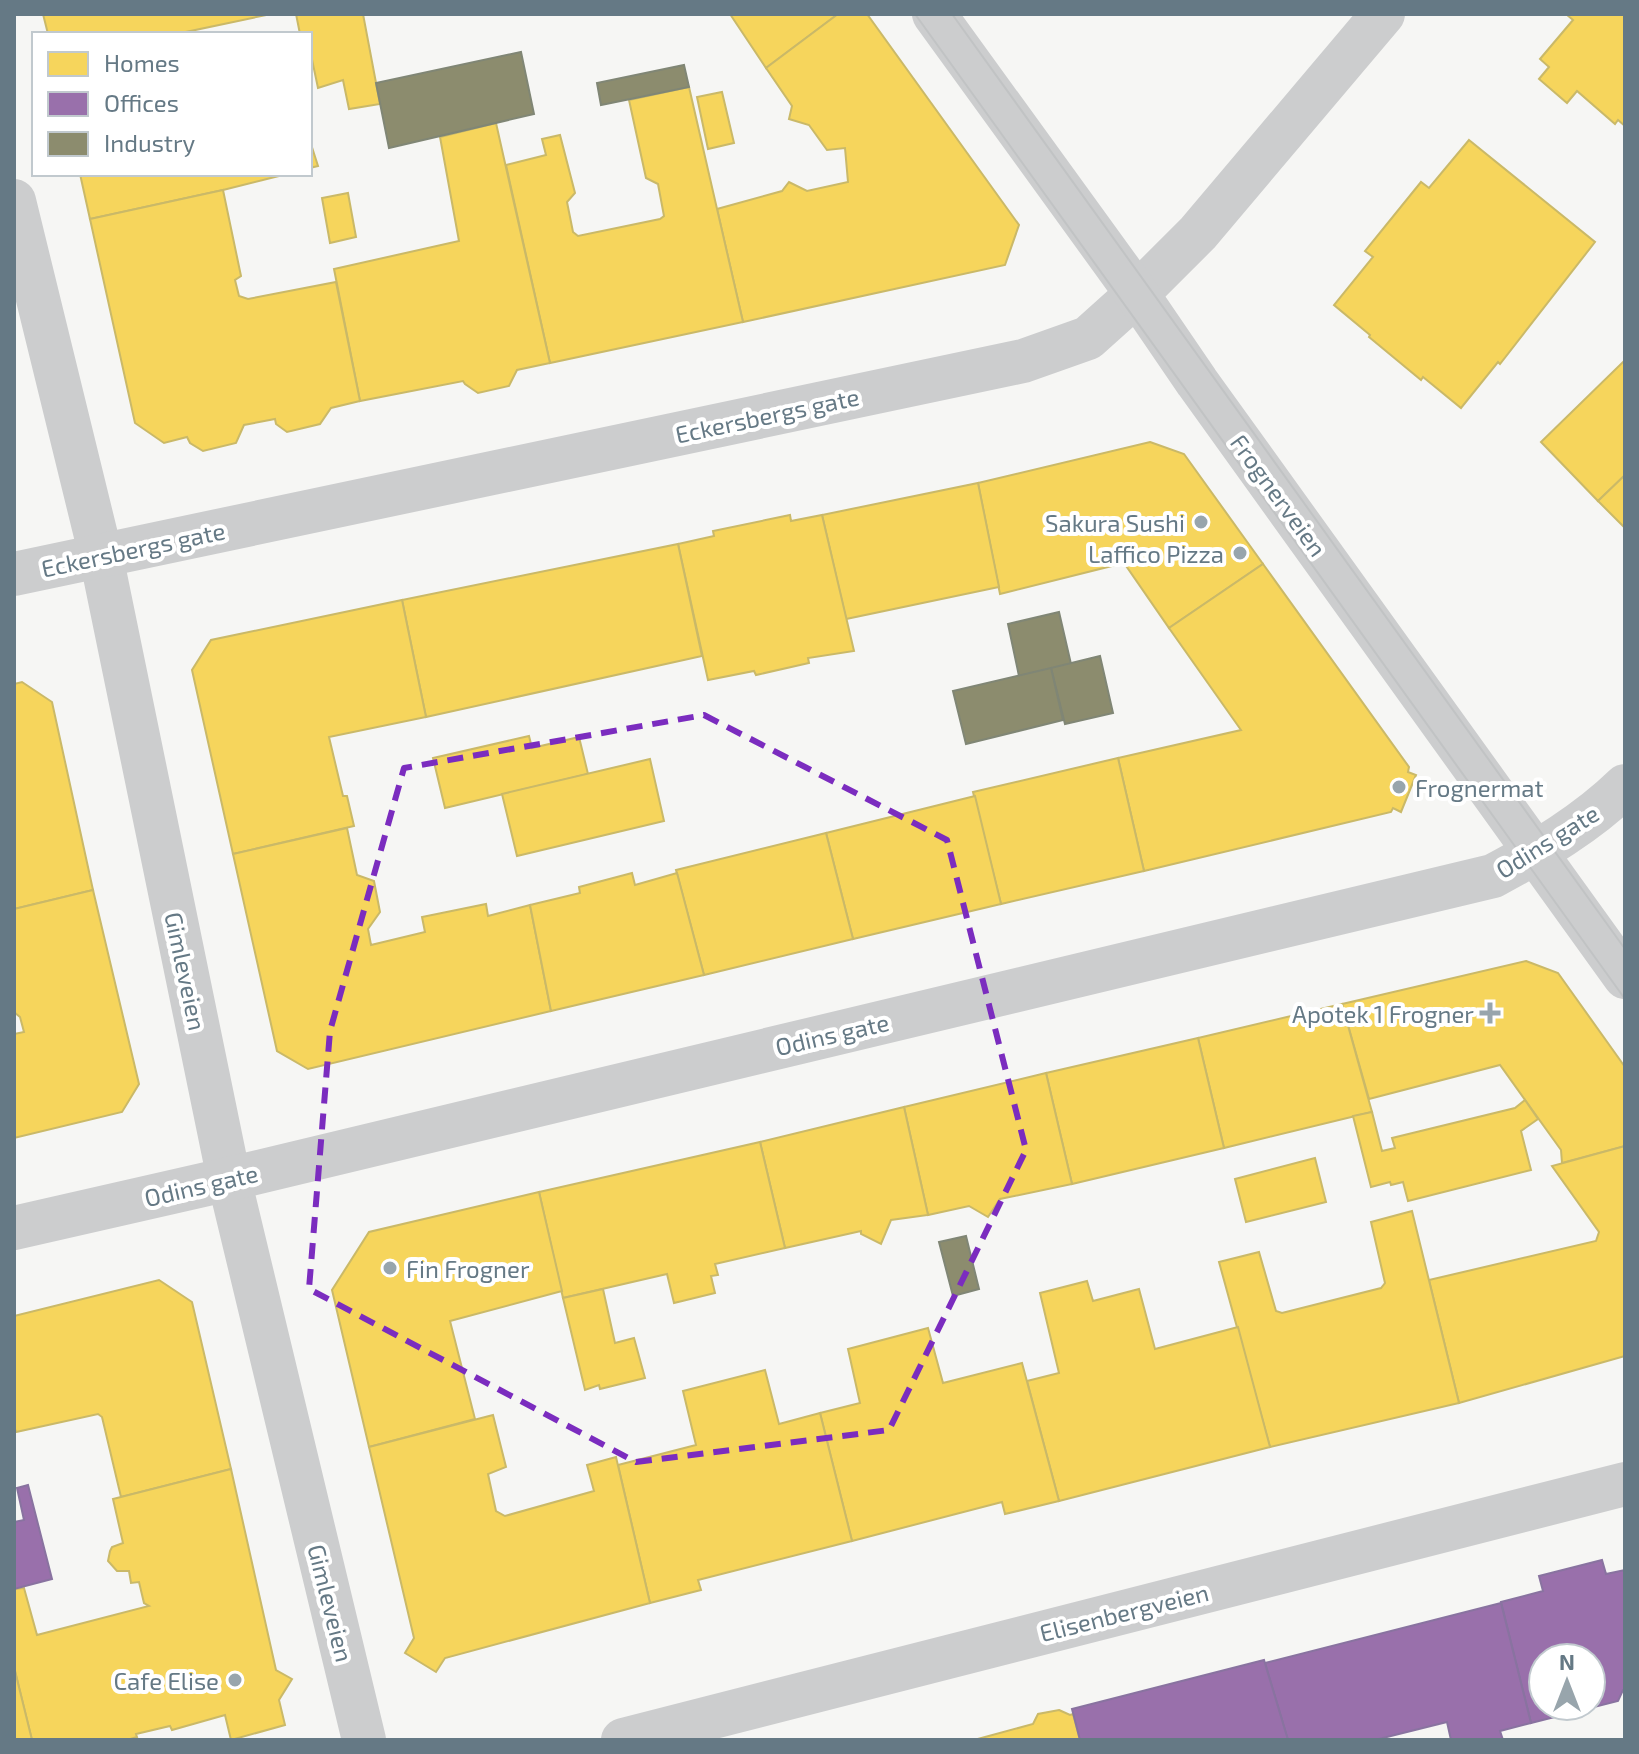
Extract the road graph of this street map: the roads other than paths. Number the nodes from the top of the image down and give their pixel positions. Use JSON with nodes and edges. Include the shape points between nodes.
{"nodes":[{"id":1,"x":934,"y":14,"type":"edge"},
{"id":2,"x":1383,"y":14,"type":"edge"},
{"id":3,"x":14,"y":201,"type":"edge"},
{"id":4,"x":1137,"y":294,"type":"junction"},
{"id":5,"x":101,"y":556,"type":"junction"},
{"id":6,"x":14,"y":574,"type":"edge"},
{"id":7,"x":1625,"y":786,"type":"edge"},
{"id":8,"x":1536,"y":853,"type":"junction"},
{"id":9,"x":1625,"y":977,"type":"edge"},
{"id":10,"x":229,"y":1179,"type":"junction"},
{"id":11,"x":14,"y":1228,"type":"edge"},
{"id":12,"x":1625,"y":1484,"type":"edge"},
{"id":13,"x":364,"y":1740,"type":"edge"},
{"id":14,"x":623,"y":1740,"type":"edge"}],
"edges":[{"from":1,"to":4,"type":"street","name":"Frognerveien"},
{"from":2,"to":4,"type":"street","name":"Eckersbergs gate","via":[[1198,233]]},
{"from":3,"to":5,"type":"street","name":"Gimleveien"},
{"from":4,"to":5,"type":"street","name":"Eckersbergs gate","via":[[1088,338],[1023,361]]},
{"from":4,"to":8,"type":"street","name":"Frognerveien"},
{"from":5,"to":6,"type":"street","name":"Eckersbergs gate"},
{"from":5,"to":10,"type":"street","name":"Gimleveien"},
{"from":7,"to":8,"type":"street","name":"Odins gate"},
{"from":8,"to":9,"type":"street","name":"Frognerveien"},
{"from":8,"to":10,"type":"street","name":"Odins gate","via":[[1493,876]]},
{"from":10,"to":11,"type":"street","name":"Odins gate"},
{"from":10,"to":13,"type":"street","name":"Gimleveien"},
{"from":12,"to":14,"type":"street","name":"Elisenbergveien"}]}
